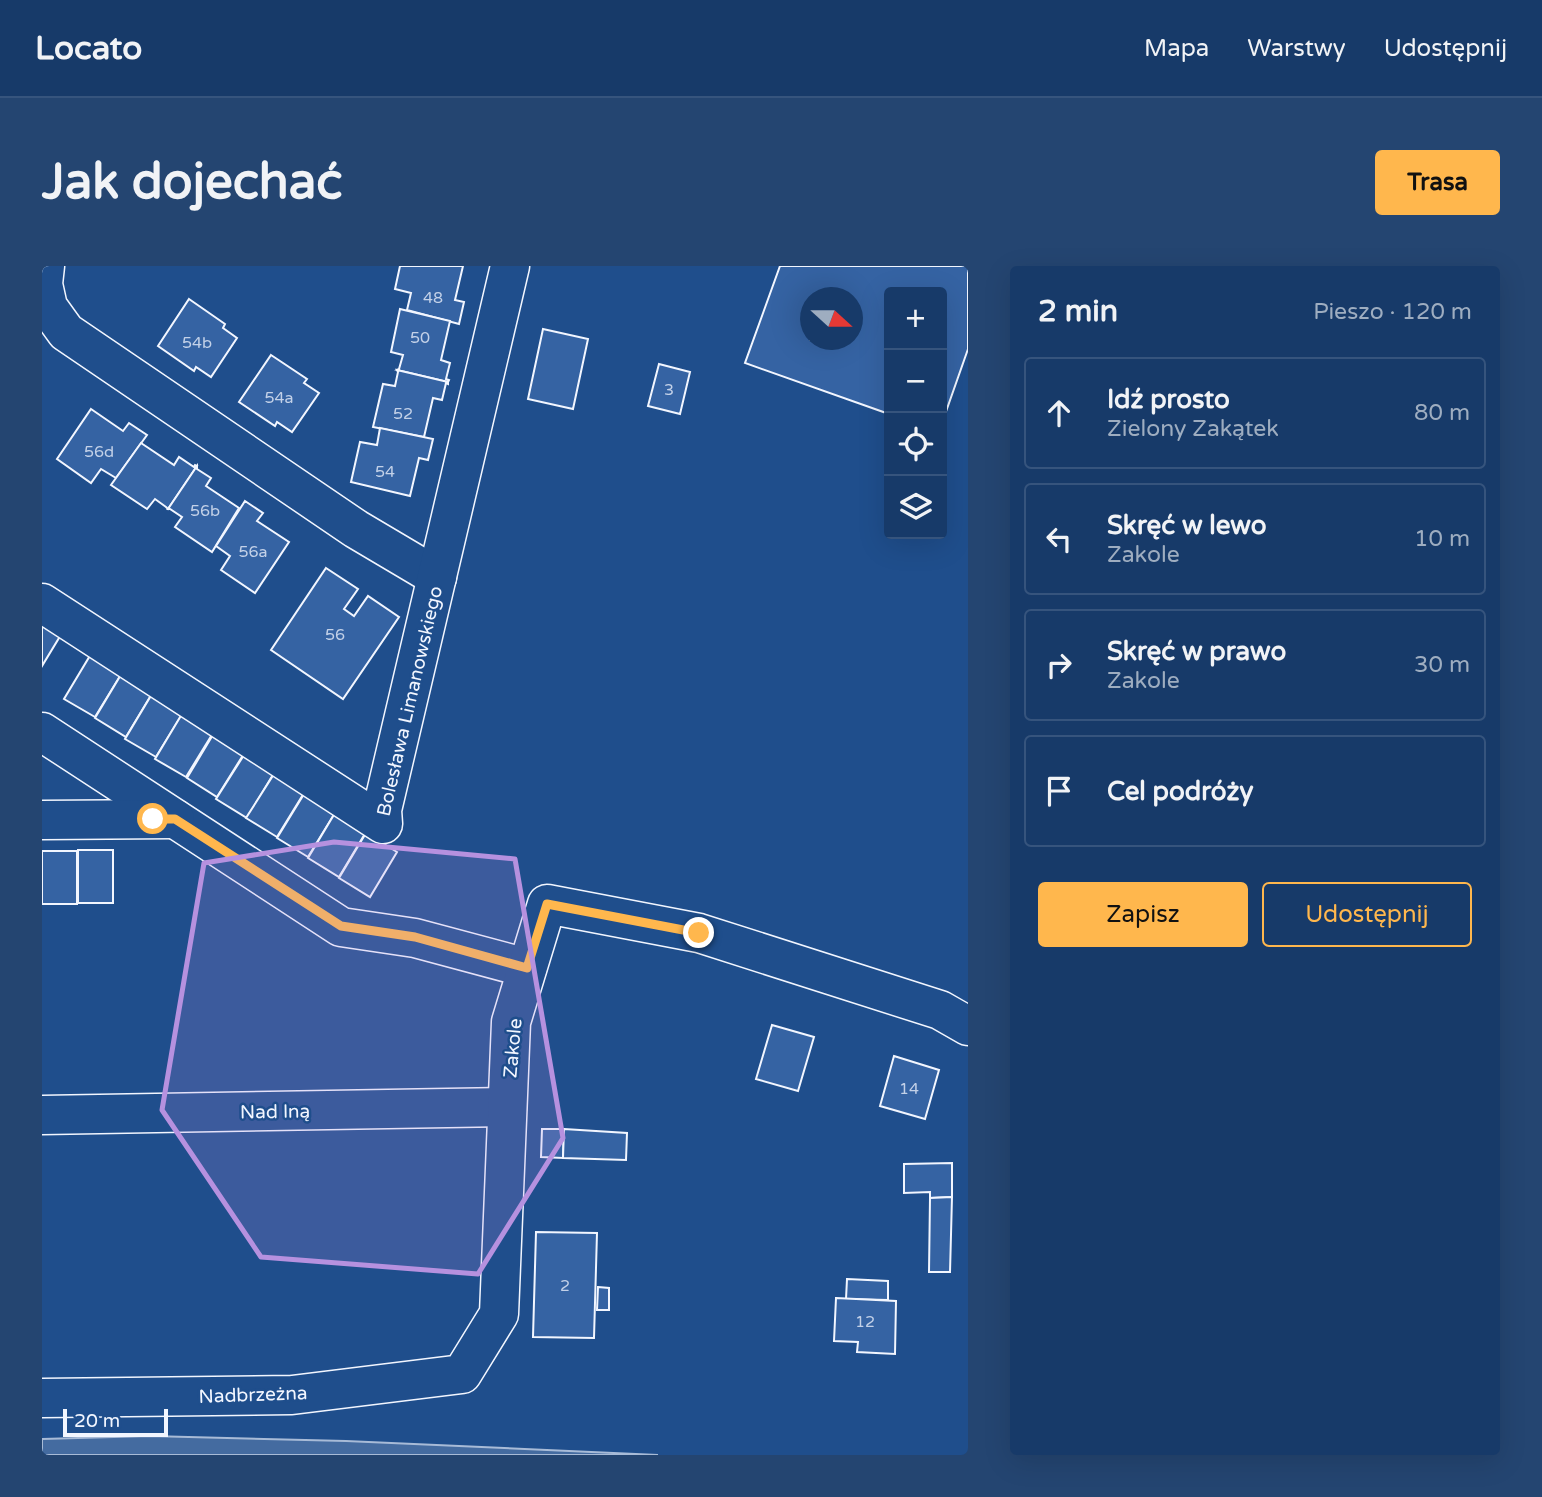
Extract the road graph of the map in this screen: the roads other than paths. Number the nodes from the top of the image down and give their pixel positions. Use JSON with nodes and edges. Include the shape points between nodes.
{"nodes":[{"id":1,"x":45,"y":266,"type":"edge"},
{"id":2,"x":510,"y":266,"type":"edge"},
{"id":3,"x":437,"y":577,"type":"junction"},
{"id":4,"x":42,"y":603,"type":"edge"},
{"id":5,"x":42,"y":732,"type":"edge"},
{"id":6,"x":175,"y":819,"type":"junction"},
{"id":7,"x":42,"y":820,"type":"edge"},
{"id":8,"x":527,"y":968,"type":"junction"},
{"id":9,"x":968,"y":1026,"type":"edge"},
{"id":10,"x":507,"y":1107,"type":"junction"},
{"id":11,"x":42,"y":1115,"type":"edge"},
{"id":12,"x":462,"y":1374,"type":"joint"},
{"id":13,"x":42,"y":1398,"type":"edge"}],
"edges":[{"from":1,"to":3,"type":"street","via":[[48,307],[66,331],[356,529]]},
{"from":2,"to":3,"type":"street","name":"Bolesława Limanowskiego"},
{"from":3,"to":4,"type":"street","name":"Bolesława Limanowskiego","via":[[382,810],[383,824]]},
{"from":5,"to":6,"type":"street"},
{"from":6,"to":7,"type":"street"},
{"from":6,"to":8,"type":"street","via":[[341,926],[415,937]]},
{"from":8,"to":9,"type":"street","name":"Zakole","via":[[547,904],[699,933],[940,1010]]},
{"from":8,"to":10,"type":"street","name":"Zakole","via":[[511,1022]]},
{"from":10,"to":11,"type":"street","name":"Nad Iną"},
{"from":10,"to":12,"type":"street","name":"Zakole","via":[[499,1314]]},
{"from":12,"to":13,"type":"street","name":"Nadbrzeżna","via":[[292,1395]]}]}
